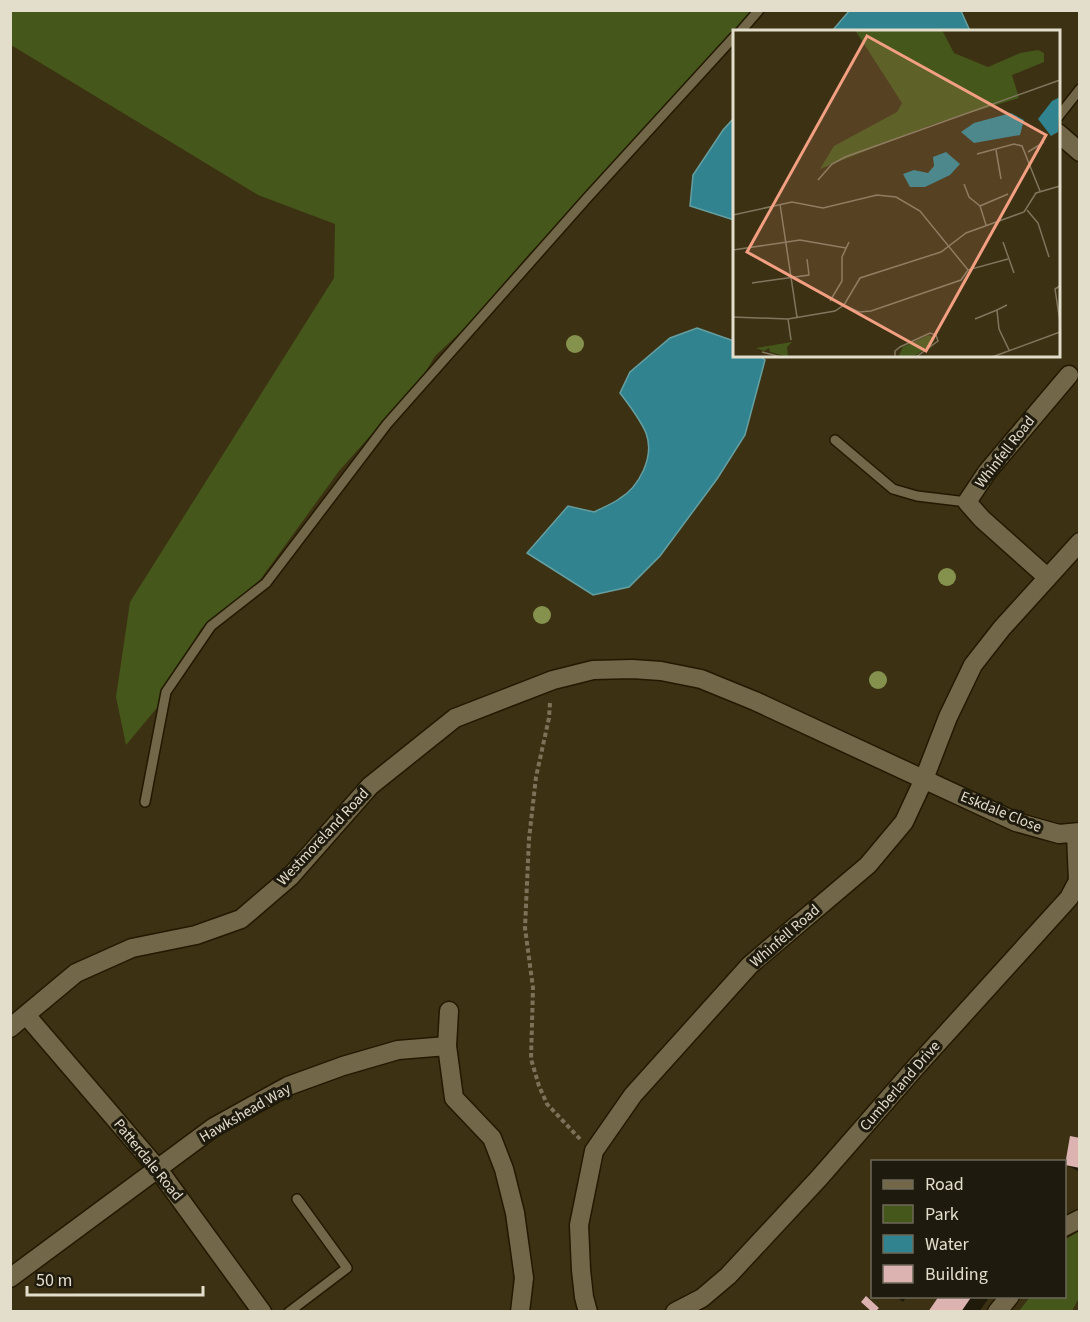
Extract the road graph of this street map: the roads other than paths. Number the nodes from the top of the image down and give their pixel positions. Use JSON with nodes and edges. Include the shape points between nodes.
{"nodes":[{"id":1,"x":759,"y":10,"type":"edge"},
{"id":2,"x":742,"y":30,"type":"edge"},
{"id":3,"x":733,"y":39,"type":"edge"},
{"id":4,"x":1080,"y":88,"type":"edge"},
{"id":5,"x":1060,"y":116,"type":"edge"},
{"id":6,"x":1060,"y":134,"type":"edge"},
{"id":7,"x":1080,"y":152,"type":"edge"},
{"id":8,"x":1069,"y":375,"type":"dead end"},
{"id":9,"x":835,"y":440,"type":"dead end"},
{"id":10,"x":968,"y":502,"type":"junction"},
{"id":11,"x":1080,"y":542,"type":"edge"},
{"id":12,"x":1047,"y":577,"type":"junction"},
{"id":13,"x":924,"y":779,"type":"junction"},
{"id":14,"x":145,"y":802,"type":"dead end"},
{"id":15,"x":1078,"y":833,"type":"edge"},
{"id":16,"x":449,"y":1011,"type":"dead end"},
{"id":17,"x":26,"y":1015,"type":"junction"},
{"id":18,"x":10,"y":1028,"type":"edge"},
{"id":19,"x":447,"y":1046,"type":"junction"},
{"id":20,"x":158,"y":1169,"type":"junction"},
{"id":21,"x":297,"y":1199,"type":"dead end"},
{"id":22,"x":1080,"y":1219,"type":"edge"},
{"id":23,"x":1066,"y":1226,"type":"edge"},
{"id":24,"x":10,"y":1278,"type":"edge"},
{"id":25,"x":1008,"y":1298,"type":"edge"},
{"id":26,"x":262,"y":1311,"type":"edge"},
{"id":27,"x":289,"y":1311,"type":"edge"},
{"id":28,"x":520,"y":1311,"type":"edge"},
{"id":29,"x":588,"y":1311,"type":"edge"},
{"id":30,"x":675,"y":1311,"type":"edge"},
{"id":31,"x":997,"y":1311,"type":"edge"}],
"edges":[{"from":1,"to":2,"type":"lane"},
{"from":3,"to":14,"type":"lane","via":[[387,424],[266,583],[211,626],[166,692]]},
{"from":4,"to":5,"type":"lane"},
{"from":6,"to":7,"type":"street"},
{"from":8,"to":10,"type":"street","name":"Whinfell Road","via":[[987,472]]},
{"from":9,"to":10,"type":"lane","via":[[893,489]]},
{"from":10,"to":12,"type":"street","name":"Whinfell Road"},
{"from":11,"to":12,"type":"street","name":"Whinfell Road"},
{"from":12,"to":13,"type":"street","name":"Whinfell Road","via":[[973,665]]},
{"from":13,"to":15,"type":"street","name":"Eskdale Close","via":[[1038,830]]},
{"from":13,"to":17,"type":"street","name":"Westmoreland Road","via":[[702,679],[632,669],[593,670],[552,680],[455,718],[370,786],[290,876],[241,918],[196,935],[132,948],[76,973]]},
{"from":13,"to":29,"type":"street","name":"Whinfell Road","via":[[904,822],[868,866],[750,965],[633,1095],[594,1151],[579,1225]]},
{"from":15,"to":30,"type":"street","name":"Cumberland Drive","via":[[1078,881],[1069,898],[728,1276],[702,1298]]},
{"from":16,"to":19,"type":"street"},
{"from":17,"to":18,"type":"street","name":"Westmoreland Road"},
{"from":17,"to":20,"type":"street","name":"Patterdale Road"},
{"from":19,"to":20,"type":"street","name":"Hawkshead Way","via":[[398,1050],[288,1086],[214,1127]]},
{"from":19,"to":28,"type":"street","via":[[454,1098],[492,1138],[504,1169],[524,1278]]},
{"from":20,"to":24,"type":"street","name":"Hawkshead Way"},
{"from":20,"to":26,"type":"street","name":"Patterdale Road"},
{"from":21,"to":27,"type":"lane","via":[[347,1268]]},
{"from":22,"to":23,"type":"street"},
{"from":25,"to":31,"type":"street"}]}
